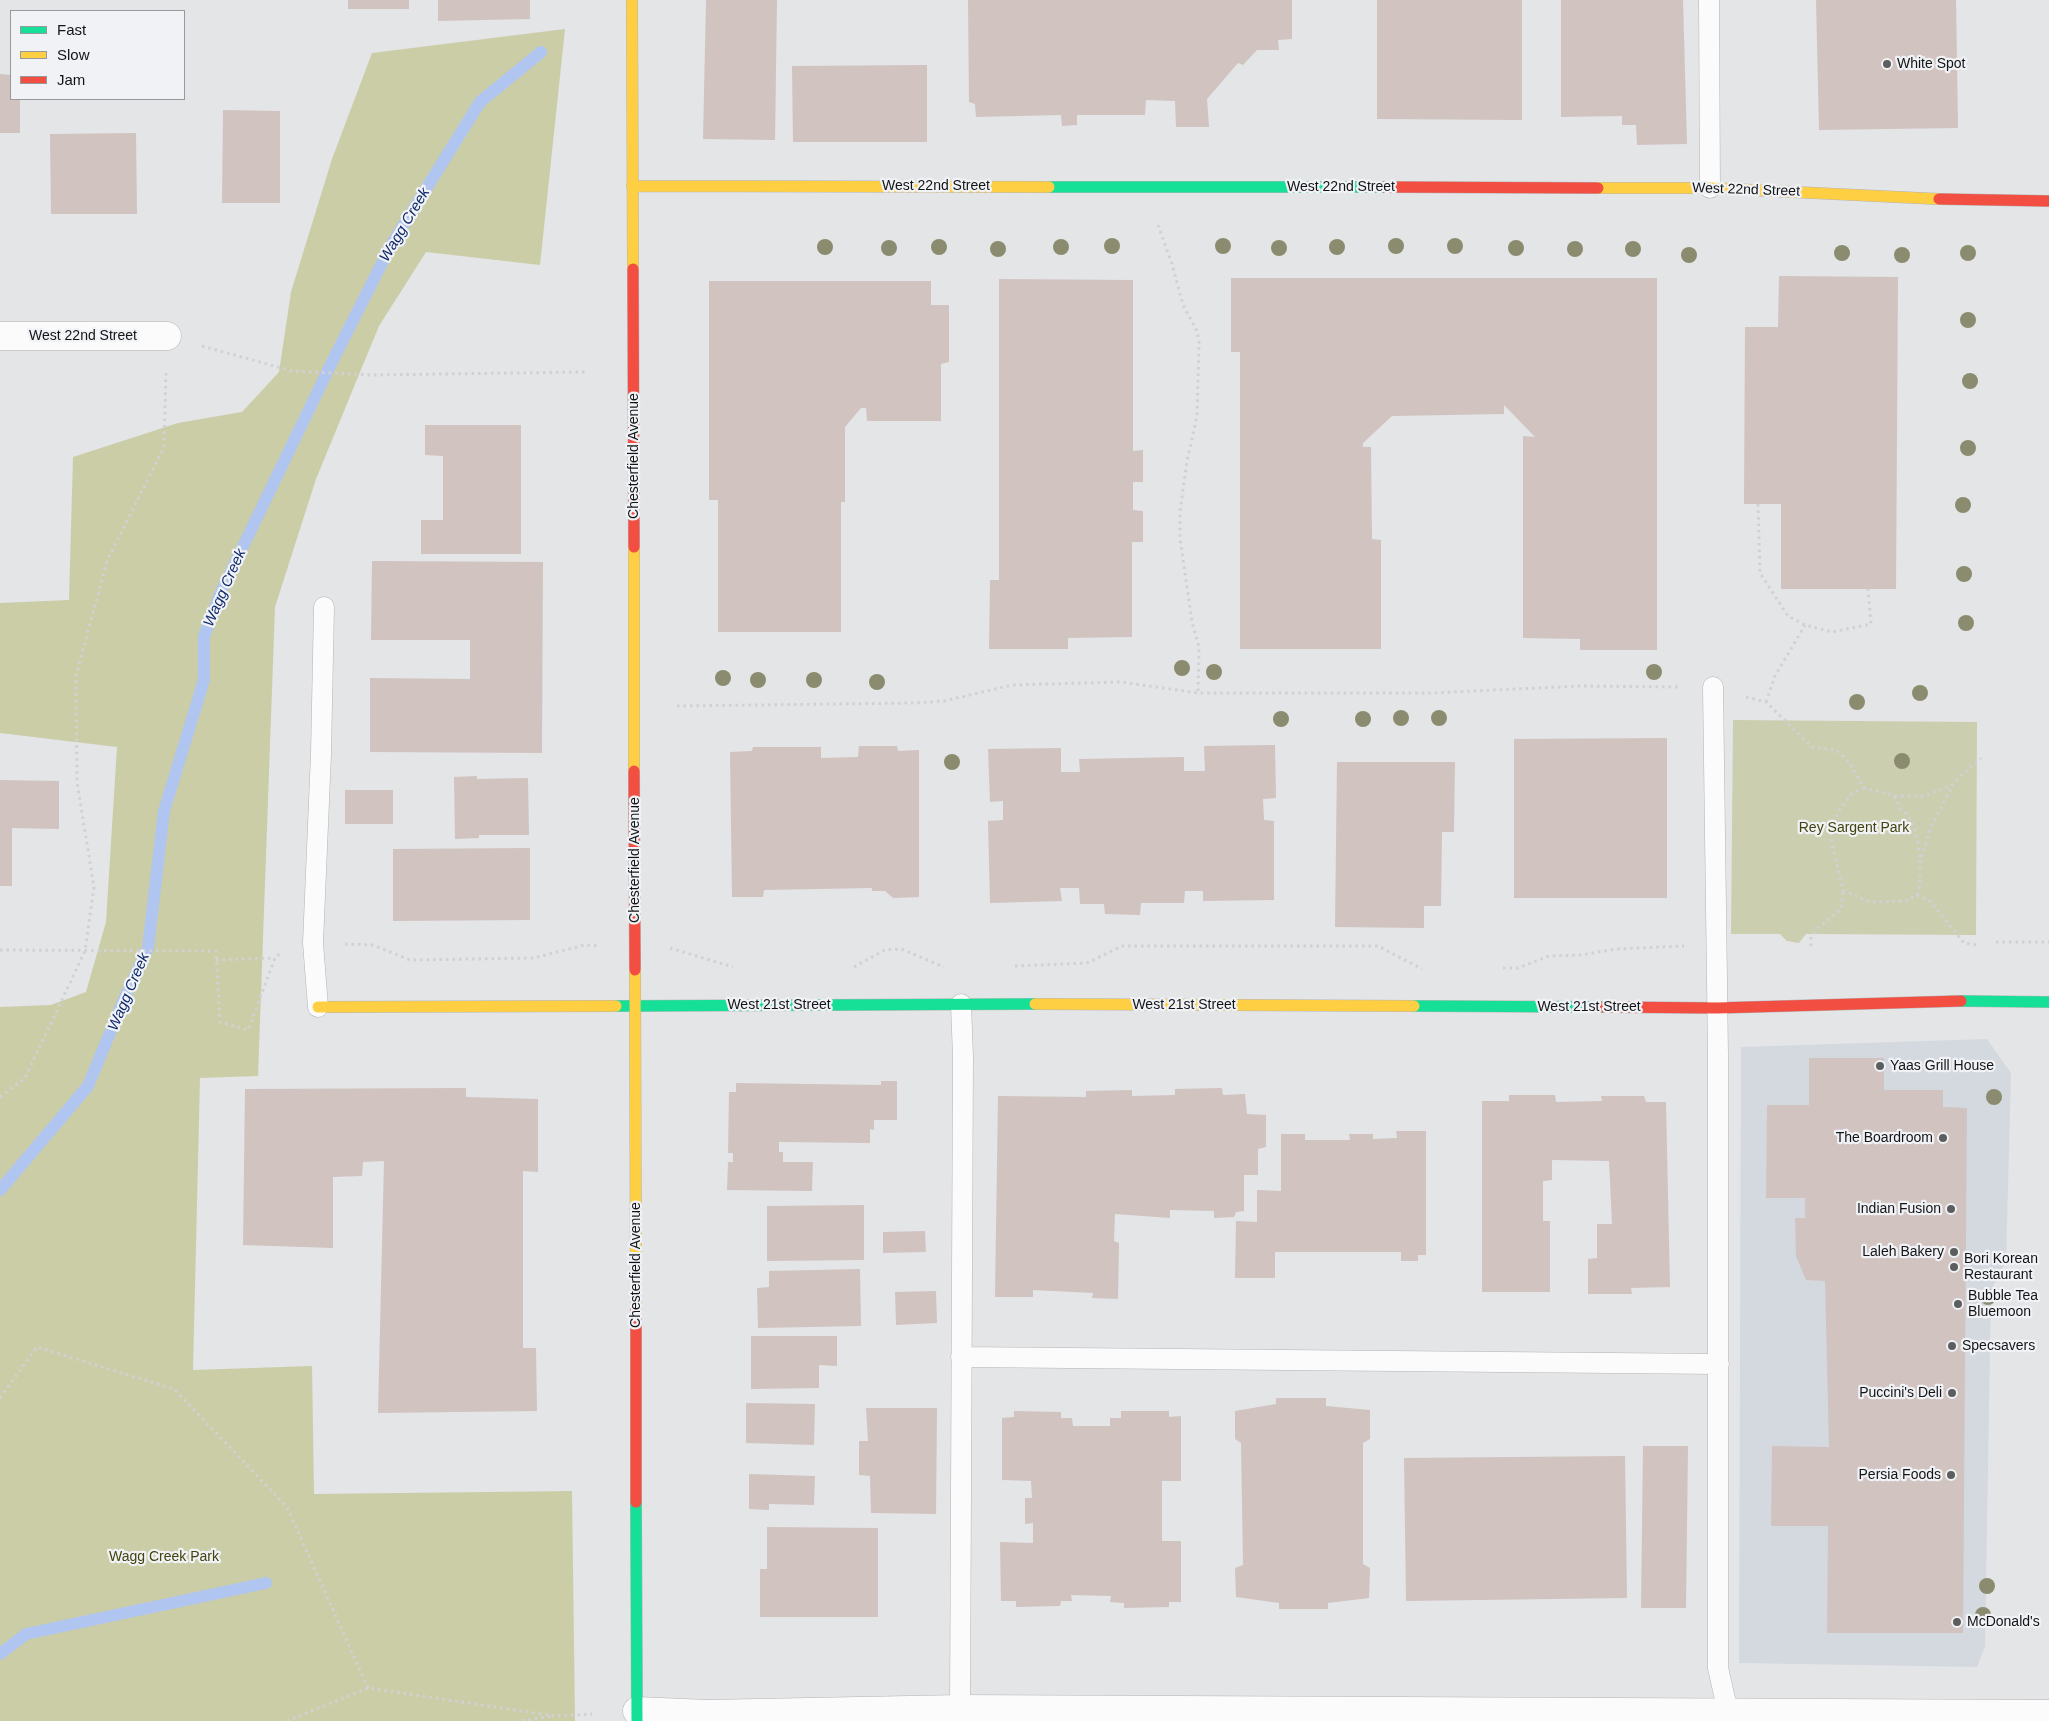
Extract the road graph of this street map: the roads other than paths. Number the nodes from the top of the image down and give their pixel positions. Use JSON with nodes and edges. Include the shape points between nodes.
{"nodes":[{"id":1,"x":632,"y":0,"type":"edge"},
{"id":2,"x":1709,"y":0,"type":"edge"},
{"id":3,"x":632,"y":186,"type":"junction"},
{"id":4,"x":1710,"y":188,"type":"junction"},
{"id":5,"x":2049,"y":201,"type":"edge"},
{"id":6,"x":0,"y":336,"type":"edge"},
{"id":7,"x":167,"y":336,"type":"road end"},
{"id":8,"x":324,"y":606,"type":"dead end"},
{"id":9,"x":1713,"y":687,"type":"road end"},
{"id":10,"x":2049,"y":1002,"type":"edge"},
{"id":11,"x":961,"y":1004,"type":"junction"},
{"id":12,"x":635,"y":1005,"type":"junction"},
{"id":13,"x":318,"y":1007,"type":"joint"},
{"id":14,"x":1717,"y":1008,"type":"junction"},
{"id":15,"x":961,"y":1357,"type":"junction"},
{"id":16,"x":1719,"y":1364,"type":"junction"},
{"id":17,"x":960,"y":1709,"type":"junction"},
{"id":18,"x":2049,"y":1714,"type":"edge"},
{"id":19,"x":637,"y":1716,"type":"edge"},
{"id":20,"x":1729,"y":1717,"type":"edge"}],
"edges":[{"from":1,"to":3,"type":"street","name":"Chesterfield Avenue"},
{"from":2,"to":4,"type":"lane"},
{"from":3,"to":4,"type":"street","name":"West 22nd Street"},
{"from":3,"to":12,"type":"street","name":"Chesterfield Avenue"},
{"from":4,"to":5,"type":"street","name":"West 22nd Street","via":[[1981,202]]},
{"from":6,"to":7,"type":"street","name":"West 22nd Street"},
{"from":8,"to":13,"type":"lane","via":[[314,944]]},
{"from":9,"to":14,"type":"lane"},
{"from":10,"to":14,"type":"street","name":"West 21st Street"},
{"from":11,"to":12,"type":"street","name":"West 21st Street"},
{"from":11,"to":14,"type":"street","name":"West 21st Street"},
{"from":11,"to":15,"type":"lane"},
{"from":12,"to":13,"type":"street","name":"West 21st Street"},
{"from":12,"to":19,"type":"street","name":"Chesterfield Avenue"},
{"from":14,"to":16,"type":"lane"},
{"from":15,"to":16,"type":"lane"},
{"from":15,"to":17,"type":"lane"},
{"from":16,"to":20,"type":"lane","via":[[1718,1668]]},
{"from":17,"to":19,"type":"street"},
{"from":17,"to":20,"type":"street"},
{"from":18,"to":20,"type":"street"}]}
